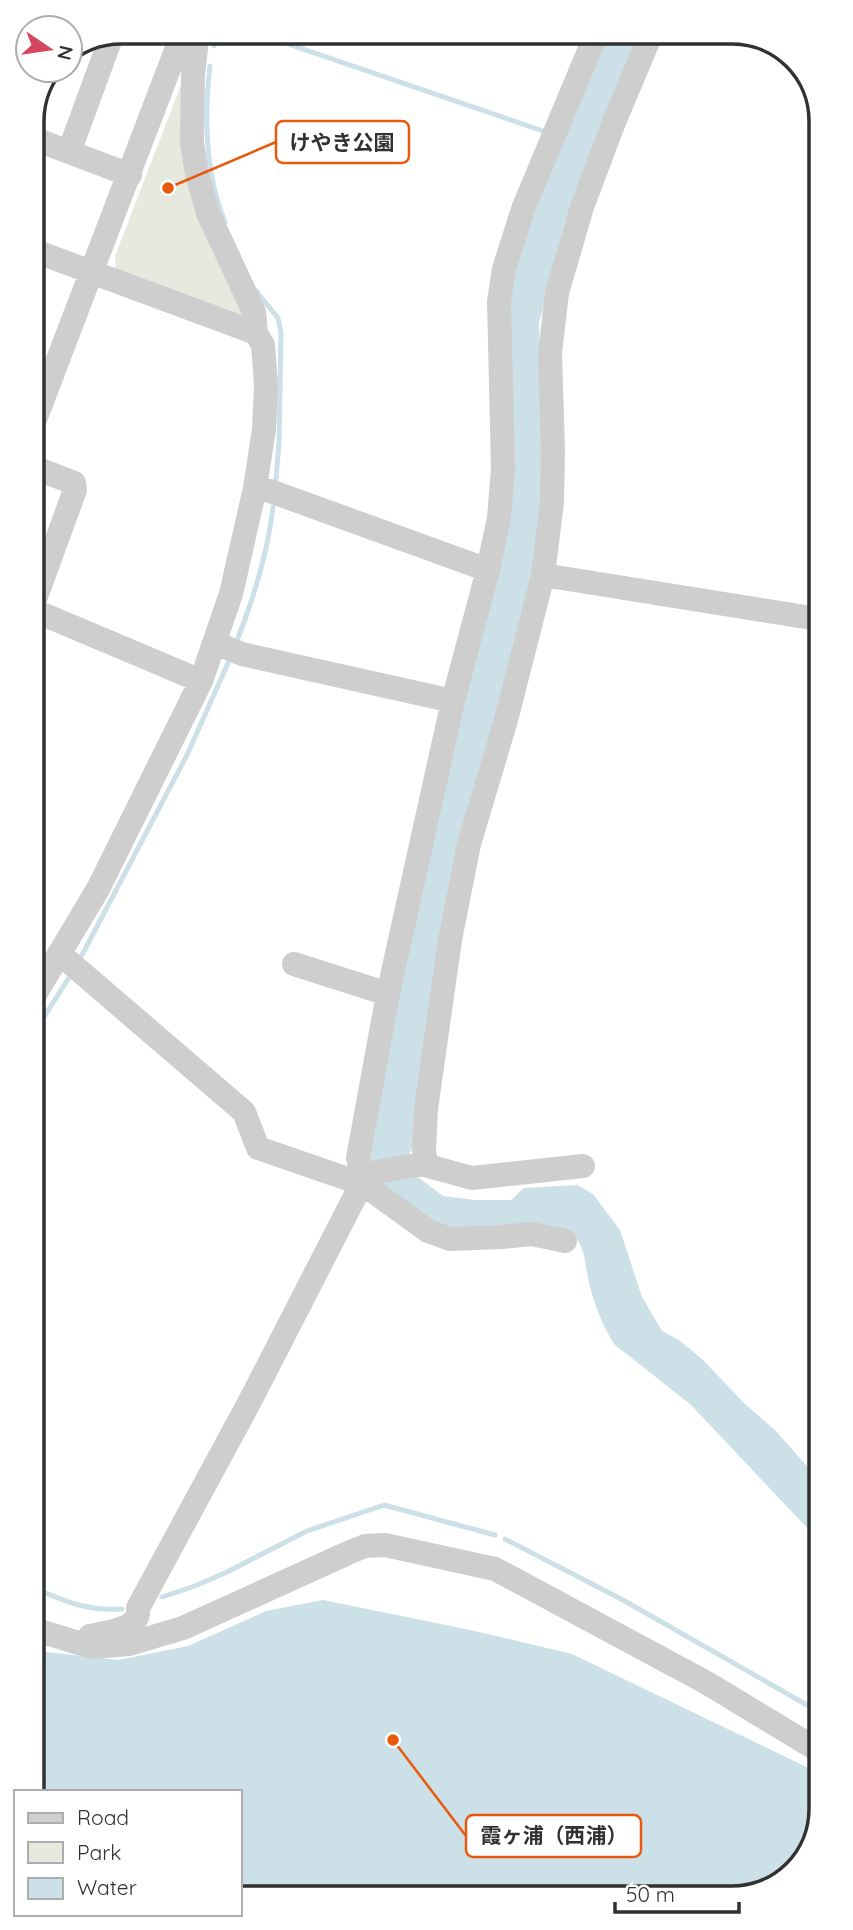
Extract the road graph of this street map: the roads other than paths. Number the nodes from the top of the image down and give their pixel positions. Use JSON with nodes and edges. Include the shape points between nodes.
{"nodes":[{"id":1,"x":178,"y":44,"type":"edge"},
{"id":2,"x":190,"y":44,"type":"edge"},
{"id":3,"x":592,"y":44,"type":"edge"},
{"id":4,"x":647,"y":44,"type":"edge"},
{"id":5,"x":108,"y":45,"type":"edge"},
{"id":6,"x":44,"y":143,"type":"edge"},
{"id":7,"x":69,"y":152,"type":"junction"},
{"id":8,"x":130,"y":175,"type":"junction"},
{"id":9,"x":44,"y":254,"type":"edge"},
{"id":10,"x":92,"y":272,"type":"junction"},
{"id":11,"x":256,"y":333,"type":"junction"},
{"id":12,"x":44,"y":396,"type":"edge"},
{"id":13,"x":44,"y":471,"type":"edge"},
{"id":14,"x":255,"y":488,"type":"junction"},
{"id":15,"x":488,"y":570,"type":"junction"},
{"id":16,"x":543,"y":575,"type":"junction"},
{"id":17,"x":44,"y":577,"type":"edge"},
{"id":18,"x":44,"y":613,"type":"edge"},
{"id":19,"x":809,"y":618,"type":"edge"},
{"id":20,"x":215,"y":643,"type":"junction"},
{"id":21,"x":201,"y":681,"type":"junction"},
{"id":22,"x":453,"y":701,"type":"junction"},
{"id":23,"x":60,"y":954,"type":"junction"},
{"id":24,"x":294,"y":964,"type":"dead end"},
{"id":25,"x":44,"y":980,"type":"edge"},
{"id":26,"x":388,"y":994,"type":"junction"},
{"id":27,"x":419,"y":1165,"type":"junction"},
{"id":28,"x":583,"y":1166,"type":"dead end"},
{"id":29,"x":370,"y":1176,"type":"junction"},
{"id":30,"x":565,"y":1241,"type":"dead end"},
{"id":31,"x":44,"y":1633,"type":"edge"},
{"id":32,"x":69,"y":1641,"type":"junction"},
{"id":33,"x":809,"y":1745,"type":"edge"}],
"edges":[{"from":1,"to":8,"type":"street"},
{"from":2,"to":11,"type":"street","via":[[196,49],[192,143],[197,174],[208,213],[254,312]]},
{"from":3,"to":15,"type":"street","via":[[523,209],[504,269],[499,300],[502,494]]},
{"from":4,"to":16,"type":"street","via":[[582,207],[557,293],[550,353],[552,502]]},
{"from":5,"to":7,"type":"street"},
{"from":6,"to":7,"type":"street"},
{"from":7,"to":8,"type":"street"},
{"from":8,"to":10,"type":"street"},
{"from":9,"to":10,"type":"street"},
{"from":10,"to":11,"type":"street"},
{"from":10,"to":12,"type":"street"},
{"from":11,"to":14,"type":"street","via":[[263,345],[266,386]]},
{"from":13,"to":17,"type":"street","via":[[74,483],[75,490]]},
{"from":14,"to":15,"type":"street"},
{"from":14,"to":20,"type":"street"},
{"from":15,"to":22,"type":"street"},
{"from":16,"to":19,"type":"street"},
{"from":16,"to":27,"type":"street","via":[[469,844],[450,940]]},
{"from":18,"to":21,"type":"street"},
{"from":20,"to":21,"type":"street"},
{"from":20,"to":22,"type":"street","via":[[242,654]]},
{"from":21,"to":23,"type":"street","via":[[104,877]]},
{"from":22,"to":26,"type":"street"},
{"from":23,"to":25,"type":"street"},
{"from":23,"to":29,"type":"street","via":[[244,1112],[258,1148],[348,1180]]},
{"from":24,"to":26,"type":"street"},
{"from":26,"to":29,"type":"street","via":[[358,1158]]},
{"from":27,"to":28,"type":"street","via":[[472,1178]]},
{"from":27,"to":29,"type":"street"},
{"from":29,"to":30,"type":"street","via":[[385,1202],[428,1231],[450,1239],[532,1234]]},
{"from":29,"to":32,"type":"street","via":[[138,1608],[136,1621]]},
{"from":31,"to":32,"type":"street"},
{"from":32,"to":33,"type":"street","via":[[92,1647],[157,1636],[233,1607],[365,1546],[385,1545],[495,1569],[707,1683]]}]}
